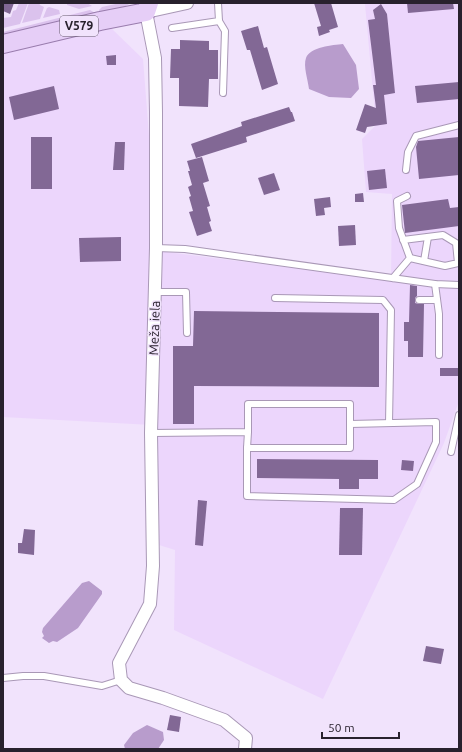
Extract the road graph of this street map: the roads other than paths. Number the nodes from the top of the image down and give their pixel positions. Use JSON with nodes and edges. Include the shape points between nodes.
{"nodes":[{"id":1,"x":188,"y":3,"type":"edge"},
{"id":2,"x":218,"y":3,"type":"edge"},
{"id":3,"x":148,"y":7,"type":"edge"},
{"id":4,"x":219,"y":21,"type":"junction"},
{"id":5,"x":172,"y":28,"type":"dead end"},
{"id":6,"x":3,"y":44,"type":"edge"},
{"id":7,"x":224,"y":93,"type":"dead end"},
{"id":8,"x":459,"y":124,"type":"edge"},
{"id":9,"x":406,"y":170,"type":"dead end"},
{"id":10,"x":407,"y":196,"type":"dead end"},
{"id":11,"x":428,"y":237,"type":"junction"},
{"id":12,"x":403,"y":240,"type":"junction"},
{"id":13,"x":156,"y":248,"type":"junction"},
{"id":14,"x":410,"y":258,"type":"junction"},
{"id":15,"x":424,"y":261,"type":"junction"},
{"id":16,"x":393,"y":278,"type":"junction"},
{"id":17,"x":435,"y":284,"type":"junction"},
{"id":18,"x":459,"y":285,"type":"edge"},
{"id":19,"x":155,"y":292,"type":"junction"},
{"id":20,"x":275,"y":298,"type":"dead end"},
{"id":21,"x":419,"y":300,"type":"dead end"},
{"id":22,"x":437,"y":300,"type":"junction"},
{"id":23,"x":187,"y":333,"type":"dead end"},
{"id":24,"x":439,"y":355,"type":"dead end"},
{"id":25,"x":459,"y":415,"type":"edge"},
{"id":26,"x":389,"y":423,"type":"junction"},
{"id":27,"x":350,"y":424,"type":"junction"},
{"id":28,"x":248,"y":432,"type":"junction"},
{"id":29,"x":151,"y":433,"type":"junction"},
{"id":30,"x":247,"y":448,"type":"junction"},
{"id":31,"x":451,"y":452,"type":"dead end"},
{"id":32,"x":3,"y":678,"type":"edge"},
{"id":33,"x":120,"y":680,"type":"junction"},
{"id":34,"x":245,"y":749,"type":"edge"}],
"edges":[{"from":1,"to":3,"type":"street"},
{"from":2,"to":4,"type":"lane"},
{"from":3,"to":6,"type":"main road","number":"V579"},
{"from":3,"to":13,"type":"street","name":"Meža iela","via":[[155,58]]},
{"from":4,"to":5,"type":"lane"},
{"from":4,"to":7,"type":"lane","via":[[225,31]]},
{"from":8,"to":9,"type":"lane","via":[[416,136],[408,152]]},
{"from":10,"to":12,"type":"lane","via":[[397,201],[399,228]]},
{"from":11,"to":12,"type":"lane"},
{"from":11,"to":15,"type":"lane"},
{"from":11,"to":15,"type":"lane","via":[[443,235],[456,243],[458,263],[445,266]]},
{"from":12,"to":14,"type":"lane"},
{"from":13,"to":16,"type":"lane","via":[[185,249]]},
{"from":13,"to":19,"type":"street","name":"Meža iela"},
{"from":14,"to":15,"type":"lane"},
{"from":14,"to":16,"type":"lane"},
{"from":16,"to":17,"type":"lane"},
{"from":17,"to":18,"type":"lane"},
{"from":17,"to":22,"type":"lane"},
{"from":19,"to":23,"type":"lane","via":[[186,292]]},
{"from":19,"to":29,"type":"street","name":"Meža iela"},
{"from":20,"to":26,"type":"lane","via":[[383,300],[391,310]]},
{"from":21,"to":22,"type":"lane"},
{"from":22,"to":24,"type":"lane"},
{"from":25,"to":31,"type":"lane"},
{"from":26,"to":27,"type":"lane"},
{"from":26,"to":30,"type":"lane","via":[[436,422],[436,442],[417,484],[394,500],[247,496]]},
{"from":27,"to":28,"type":"lane","via":[[350,404],[248,404]]},
{"from":27,"to":30,"type":"lane","via":[[350,448]]},
{"from":28,"to":29,"type":"lane"},
{"from":28,"to":30,"type":"lane"},
{"from":29,"to":33,"type":"street","name":"Meža iela","via":[[153,566],[150,604],[119,663]]},
{"from":32,"to":33,"type":"lane","via":[[44,676],[102,686]]},
{"from":33,"to":34,"type":"street","via":[[129,688],[224,720],[246,738]]}]}
